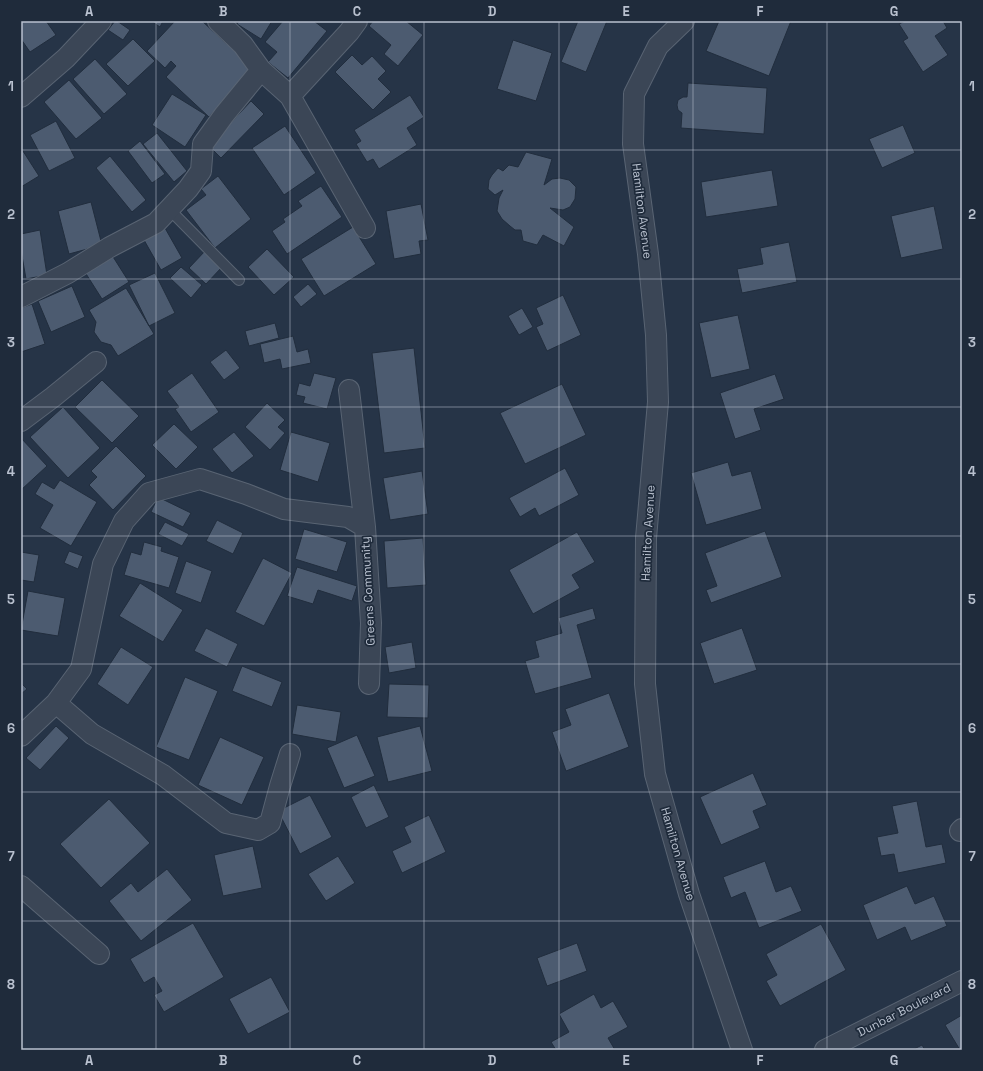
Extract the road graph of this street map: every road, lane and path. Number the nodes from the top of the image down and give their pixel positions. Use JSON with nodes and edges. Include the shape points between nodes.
{"nodes":[{"id":1,"x":101,"y":21,"type":"edge"},
{"id":2,"x":218,"y":21,"type":"edge"},
{"id":3,"x":357,"y":21,"type":"edge"},
{"id":4,"x":684,"y":21,"type":"edge"},
{"id":5,"x":261,"y":70,"type":"junction"},
{"id":6,"x":290,"y":96,"type":"junction"},
{"id":7,"x":21,"y":97,"type":"edge"},
{"id":8,"x":169,"y":209,"type":"junction"},
{"id":9,"x":365,"y":228,"type":"dead end"},
{"id":10,"x":239,"y":280,"type":"dead end"},
{"id":11,"x":21,"y":296,"type":"edge"},
{"id":12,"x":96,"y":362,"type":"dead end"},
{"id":13,"x":348,"y":390,"type":"dead end"},
{"id":14,"x":21,"y":421,"type":"edge"},
{"id":15,"x":365,"y":527,"type":"junction"},
{"id":16,"x":369,"y":684,"type":"dead end"},
{"id":17,"x":56,"y":703,"type":"junction"},
{"id":18,"x":21,"y":736,"type":"edge"},
{"id":19,"x":290,"y":754,"type":"dead end"},
{"id":20,"x":21,"y":886,"type":"edge"},
{"id":21,"x":99,"y":954,"type":"dead end"},
{"id":22,"x":962,"y":981,"type":"edge"},
{"id":23,"x":742,"y":1050,"type":"edge"},
{"id":24,"x":825,"y":1050,"type":"edge"}],
"edges":[{"from":1,"to":7,"type":"street","via":[[66,58]]},
{"from":2,"to":5,"type":"street","via":[[243,45]]},
{"from":3,"to":6,"type":"street"},
{"from":4,"to":23,"type":"street","name":"Hamilton Avenue","via":[[658,46],[634,94],[633,144],[656,335],[658,402],[646,538],[645,684],[655,774],[689,894]]},
{"from":5,"to":6,"type":"street"},
{"from":5,"to":8,"type":"street","via":[[203,144],[201,171]]},
{"from":6,"to":9,"type":"street"},
{"from":8,"to":10,"type":"lane"},
{"from":8,"to":11,"type":"street","via":[[156,223],[68,273]]},
{"from":12,"to":14,"type":"street"},
{"from":13,"to":15,"type":"street"},
{"from":15,"to":16,"type":"street","name":"Greens Community","via":[[371,623]]},
{"from":15,"to":17,"type":"street","name":"Greens Community","via":[[348,517],[284,509],[200,479],[149,493],[124,521],[103,564],[81,669]]},
{"from":17,"to":18,"type":"street","name":"Greens Community"},
{"from":17,"to":19,"type":"street","via":[[92,734],[163,775],[226,823],[239,826],[258,830],[270,823]]},
{"from":20,"to":21,"type":"street"},
{"from":22,"to":24,"type":"street","name":"Dunbar Boulevard"}]}
